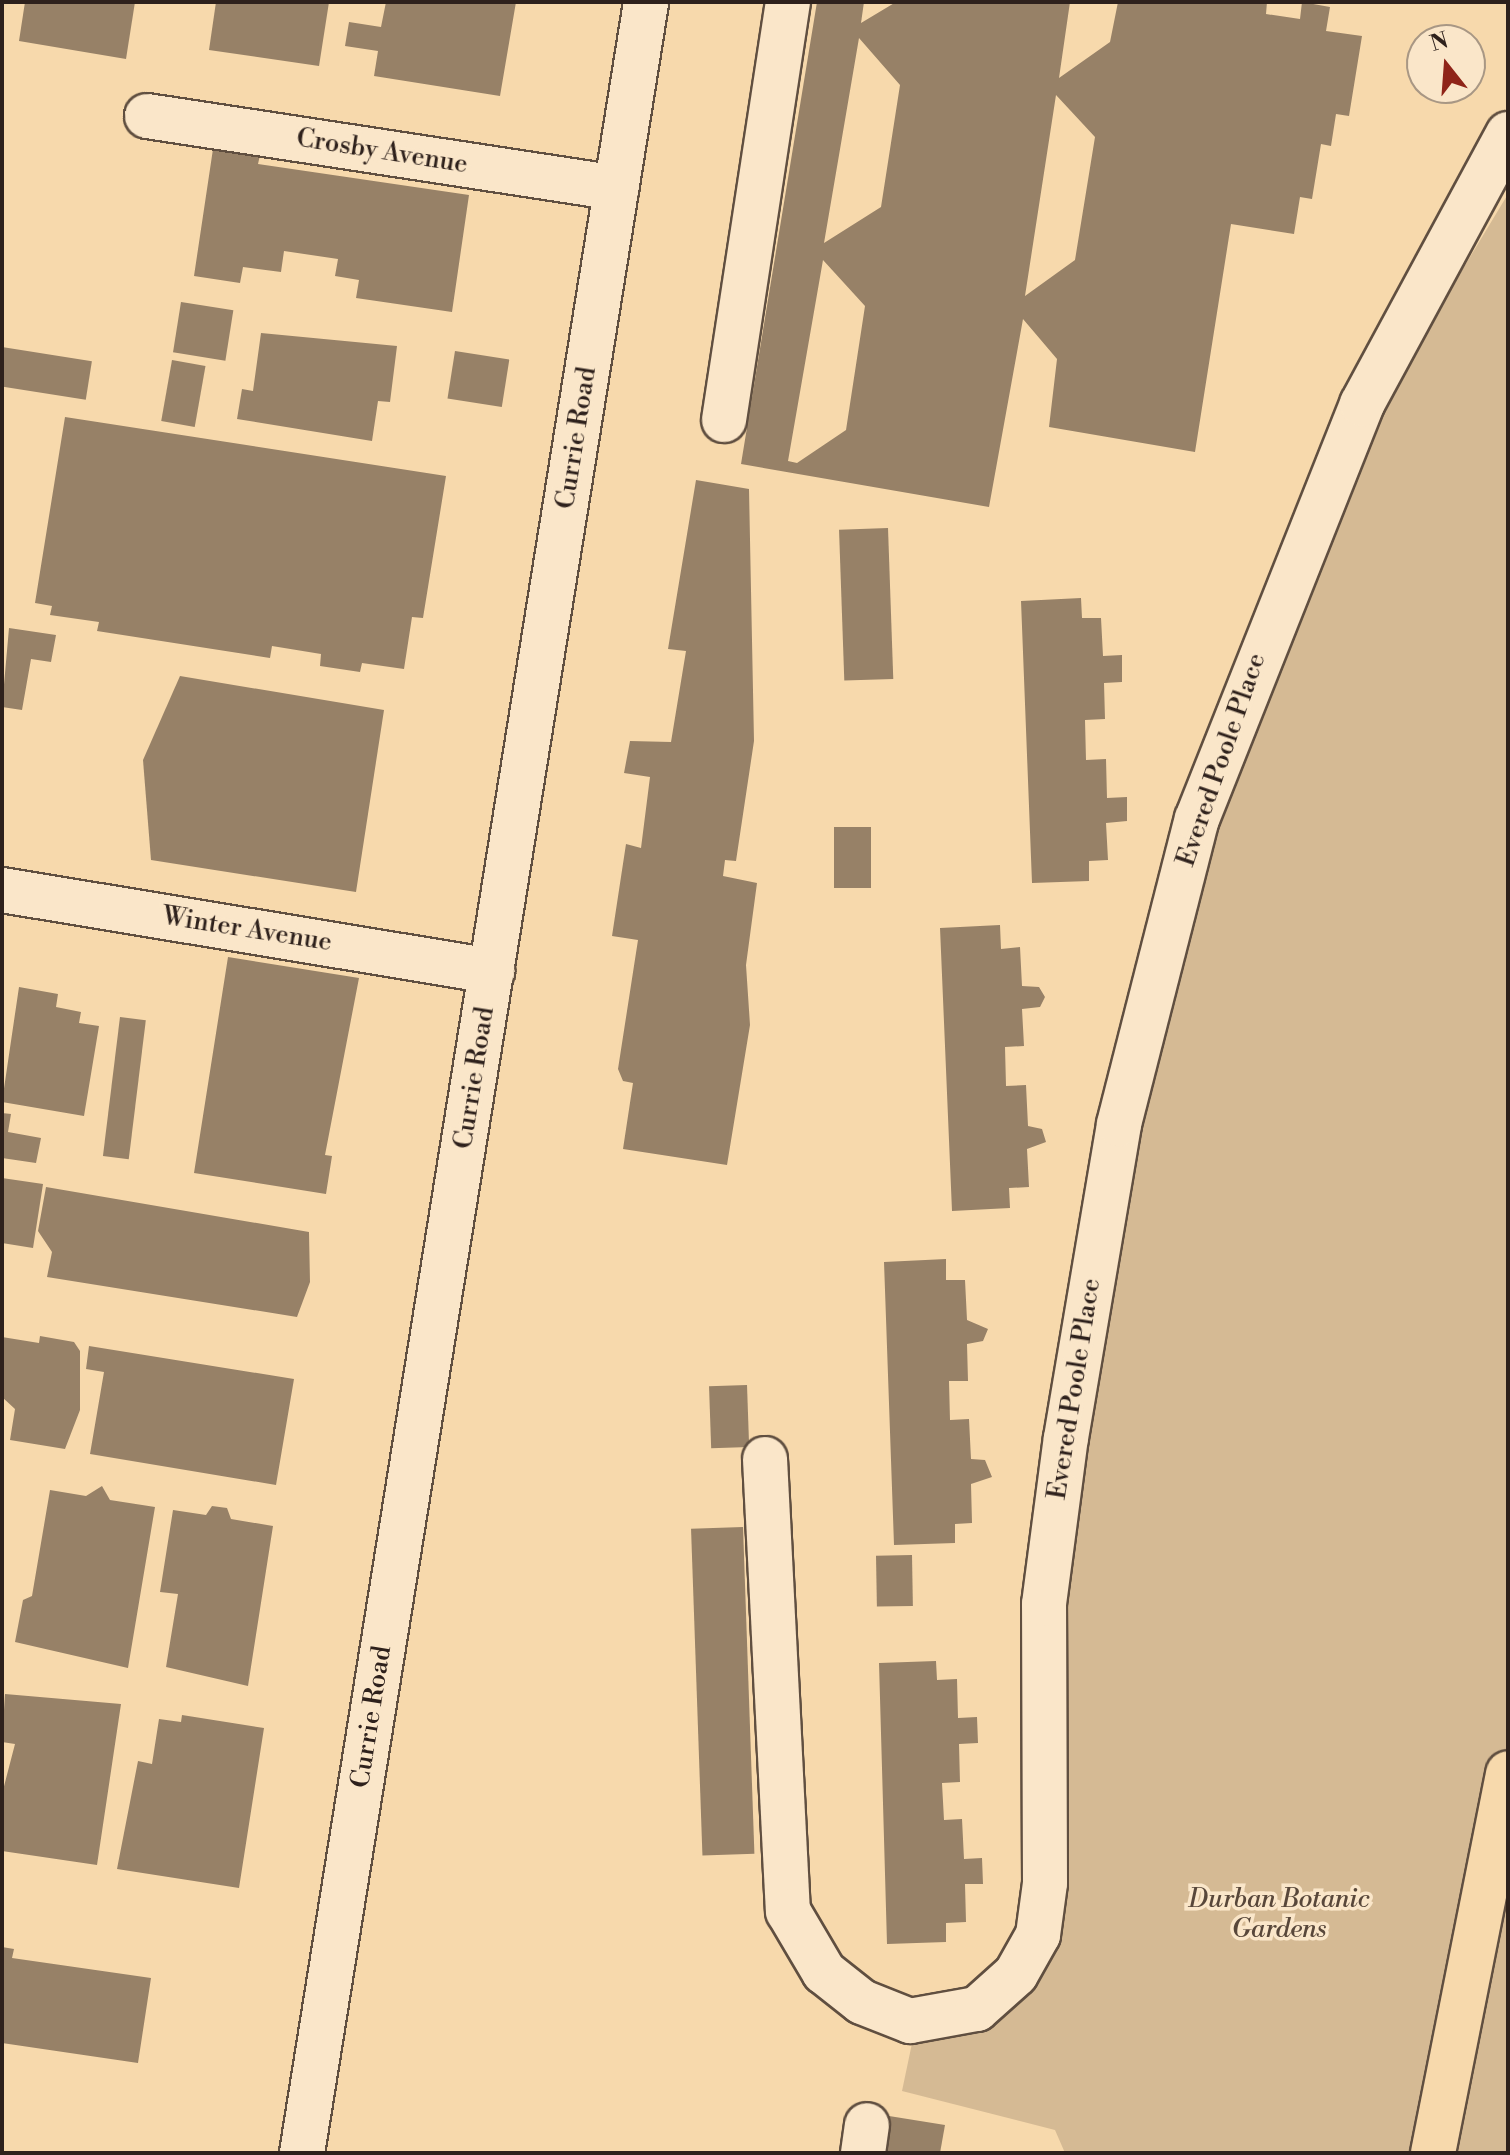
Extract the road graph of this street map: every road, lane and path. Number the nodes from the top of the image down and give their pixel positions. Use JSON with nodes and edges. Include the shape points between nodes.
{"nodes":[{"id":1,"x":646,"y":2,"type":"edge"},
{"id":2,"x":788,"y":2,"type":"edge"},
{"id":3,"x":147,"y":116,"type":"dead end"},
{"id":4,"x":1508,"y":134,"type":"edge"},
{"id":5,"x":617,"y":188,"type":"junction"},
{"id":6,"x":724,"y":420,"type":"dead end"},
{"id":7,"x":2,"y":890,"type":"edge"},
{"id":8,"x":492,"y":971,"type":"junction"},
{"id":9,"x":765,"y":1459,"type":"dead end"},
{"id":10,"x":1508,"y":1773,"type":"edge"},
{"id":11,"x":302,"y":2153,"type":"edge"},
{"id":12,"x":1433,"y":2153,"type":"edge"}],
"edges":[{"from":1,"to":5,"type":"street","name":"Currie Road"},
{"from":2,"to":6,"type":"street"},
{"from":3,"to":5,"type":"street","name":"Crosby Avenue"},
{"from":4,"to":9,"type":"street","name":"Evered Poole Place","via":[[1362,404],[1197,819],[1119,1124],[1066,1438],[1044,1604],[1045,1883],[1038,1935],[1016,1974],[977,2009],[910,2021],[862,2002],[824,1972],[788,1911]]},
{"from":5,"to":8,"type":"street","name":"Currie Road"},
{"from":7,"to":8,"type":"street","name":"Winter Avenue"},
{"from":8,"to":11,"type":"street","name":"Currie Road"},
{"from":10,"to":12,"type":"main road"}]}
